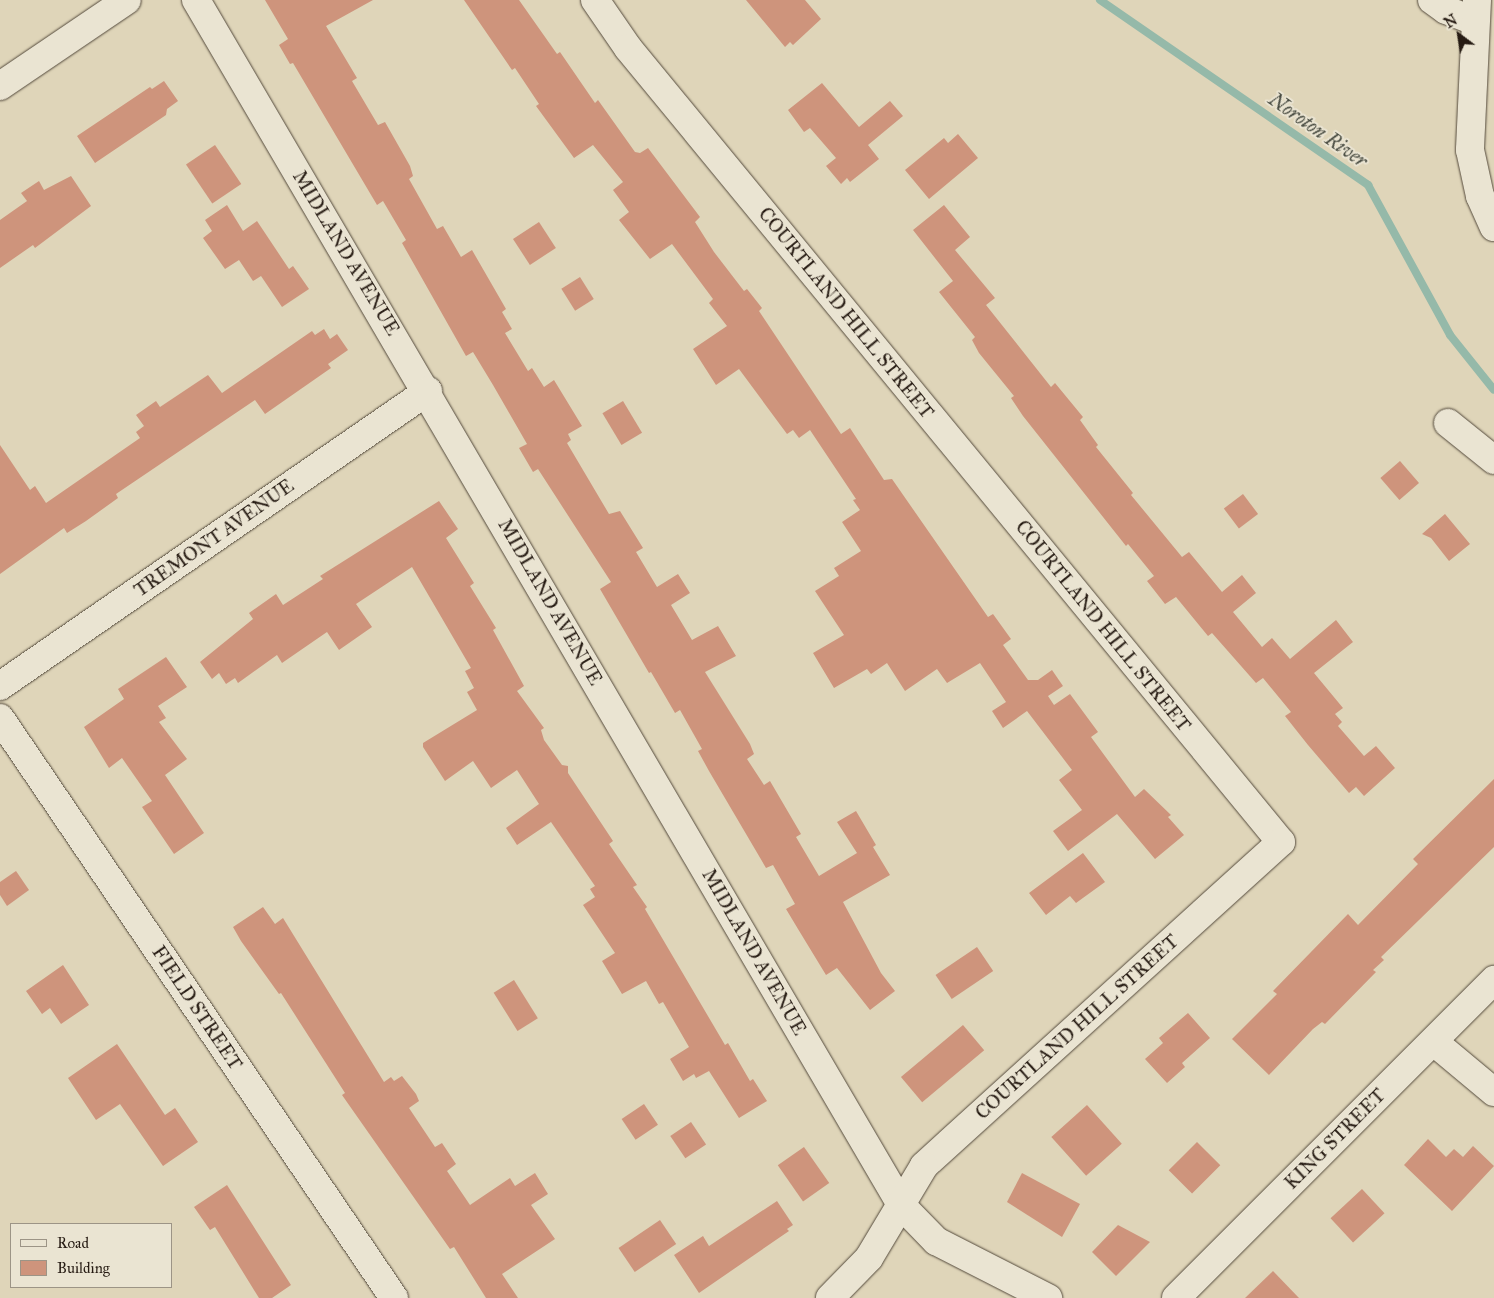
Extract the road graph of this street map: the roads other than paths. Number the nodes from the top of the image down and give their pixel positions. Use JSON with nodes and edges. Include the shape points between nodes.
{"nodes":[{"id":1,"x":127,"y":0,"type":"edge"},
{"id":2,"x":196,"y":0,"type":"edge"},
{"id":3,"x":595,"y":0,"type":"edge"},
{"id":4,"x":1432,"y":0,"type":"edge"},
{"id":5,"x":1476,"y":11,"type":"edge"},
{"id":6,"x":0,"y":86,"type":"edge"},
{"id":7,"x":1494,"y":228,"type":"edge"},
{"id":8,"x":428,"y":391,"type":"junction"},
{"id":9,"x":1448,"y":423,"type":"dead end"},
{"id":10,"x":1494,"y":460,"type":"edge"},
{"id":11,"x":0,"y":686,"type":"edge"},
{"id":12,"x":0,"y":718,"type":"edge"},
{"id":13,"x":1494,"y":980,"type":"edge"},
{"id":14,"x":1434,"y":1042,"type":"junction"},
{"id":15,"x":1494,"y":1092,"type":"edge"},
{"id":16,"x":902,"y":1206,"type":"junction"},
{"id":17,"x":394,"y":1298,"type":"edge"},
{"id":18,"x":830,"y":1298,"type":"edge"},
{"id":19,"x":1048,"y":1298,"type":"edge"},
{"id":20,"x":1176,"y":1298,"type":"edge"}],
"edges":[{"from":1,"to":6,"type":"street"},
{"from":2,"to":8,"type":"street","name":"MIDLAND AVENUE"},
{"from":3,"to":16,"type":"street","name":"COURTLAND HILL STREET","via":[[628,48],[1281,842],[924,1166]]},
{"from":4,"to":5,"type":"street","via":[[1446,10]]},
{"from":5,"to":7,"type":"street","via":[[1470,150],[1480,196]]},
{"from":8,"to":11,"type":"street","name":"TREMONT AVENUE"},
{"from":8,"to":16,"type":"street","name":"MIDLAND AVENUE"},
{"from":9,"to":10,"type":"street"},
{"from":12,"to":17,"type":"street","name":"FIELD STREET"},
{"from":13,"to":14,"type":"street","name":"KING STREET"},
{"from":14,"to":15,"type":"street"},
{"from":14,"to":20,"type":"street","name":"KING STREET"},
{"from":16,"to":18,"type":"street","via":[[869,1258]]},
{"from":16,"to":19,"type":"street","name":"MIDLAND AVENUE","via":[[936,1241]]}]}
